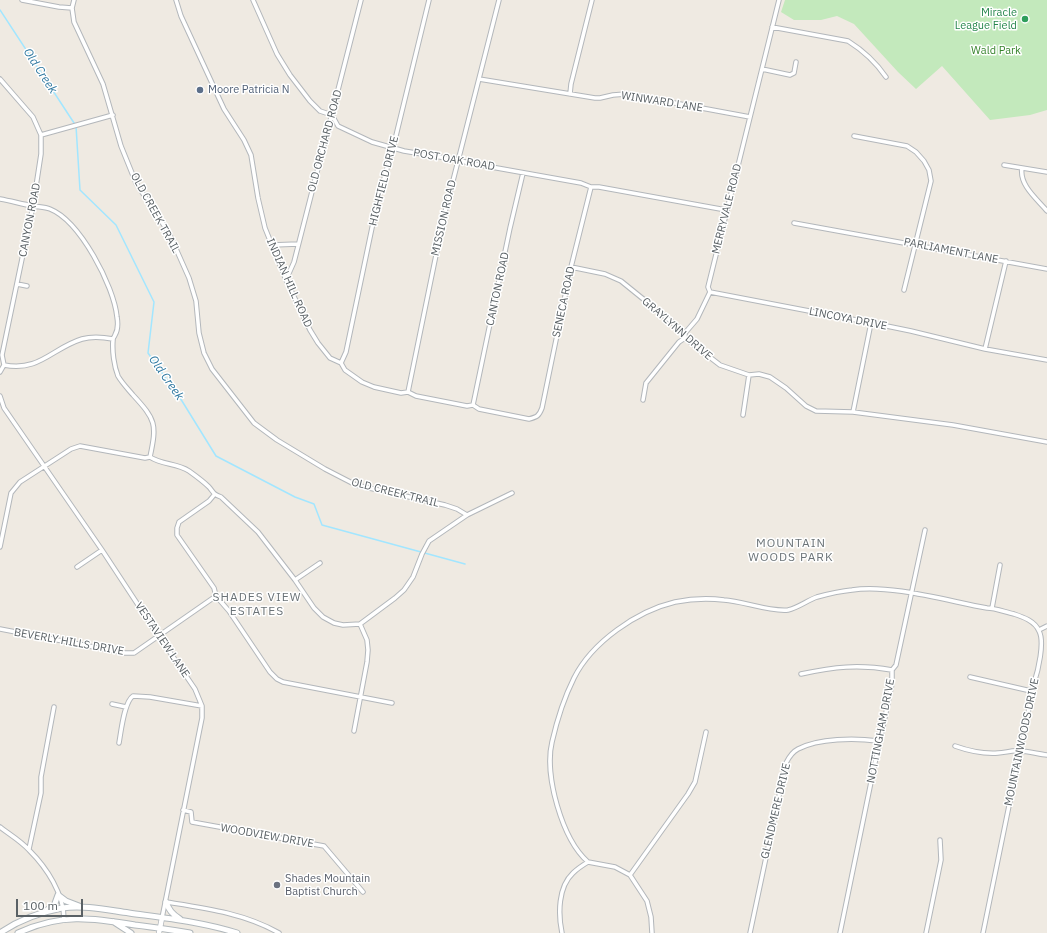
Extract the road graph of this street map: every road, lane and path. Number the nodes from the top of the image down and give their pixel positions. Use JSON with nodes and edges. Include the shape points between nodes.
{"nodes":[{"id":1,"x":22,"y":0,"type":"edge"},
{"id":2,"x":74,"y":0,"type":"edge"},
{"id":3,"x":176,"y":0,"type":"edge"},
{"id":4,"x":253,"y":0,"type":"edge"},
{"id":5,"x":361,"y":0,"type":"edge"},
{"id":6,"x":429,"y":0,"type":"edge"},
{"id":7,"x":499,"y":0,"type":"edge"},
{"id":8,"x":592,"y":0,"type":"edge"},
{"id":9,"x":779,"y":0,"type":"edge"},
{"id":10,"x":72,"y":8,"type":"junction"},
{"id":11,"x":772,"y":26,"type":"junction"},
{"id":12,"x":796,"y":62,"type":"dead end"},
{"id":13,"x":762,"y":69,"type":"junction"},
{"id":14,"x":886,"y":77,"type":"dead end"},
{"id":15,"x":0,"y":79,"type":"edge"},
{"id":16,"x":479,"y":79,"type":"junction"},
{"id":17,"x":570,"y":94,"type":"junction"},
{"id":18,"x":113,"y":115,"type":"junction"},
{"id":19,"x":332,"y":115,"type":"junction"},
{"id":20,"x":750,"y":117,"type":"junction"},
{"id":21,"x":41,"y":135,"type":"junction"},
{"id":22,"x":854,"y":136,"type":"dead end"},
{"id":23,"x":392,"y":148,"type":"junction"},
{"id":24,"x":458,"y":160,"type":"junction"},
{"id":25,"x":1004,"y":165,"type":"dead end"},
{"id":26,"x":1022,"y":168,"type":"junction"},
{"id":27,"x":1047,"y":172,"type":"edge"},
{"id":28,"x":523,"y":173,"type":"junction"},
{"id":29,"x":591,"y":187,"type":"junction"},
{"id":30,"x":0,"y":199,"type":"edge"},
{"id":31,"x":33,"y":206,"type":"junction"},
{"id":32,"x":726,"y":210,"type":"junction"},
{"id":33,"x":1047,"y":210,"type":"edge"},
{"id":34,"x":794,"y":223,"type":"dead end"},
{"id":35,"x":298,"y":244,"type":"junction"},
{"id":36,"x":915,"y":244,"type":"junction"},
{"id":37,"x":272,"y":245,"type":"junction"},
{"id":38,"x":1006,"y":261,"type":"junction"},
{"id":39,"x":571,"y":267,"type":"junction"},
{"id":40,"x":1047,"y":269,"type":"edge"},
{"id":41,"x":286,"y":280,"type":"junction"},
{"id":42,"x":17,"y":284,"type":"junction"},
{"id":43,"x":27,"y":286,"type":"dead end"},
{"id":44,"x":904,"y":290,"type":"dead end"},
{"id":45,"x":710,"y":292,"type":"junction"},
{"id":46,"x":871,"y":323,"type":"junction"},
{"id":47,"x":685,"y":338,"type":"junction"},
{"id":48,"x":113,"y":339,"type":"junction"},
{"id":49,"x":985,"y":349,"type":"junction"},
{"id":50,"x":1047,"y":360,"type":"edge"},
{"id":51,"x":341,"y":362,"type":"junction"},
{"id":52,"x":4,"y":365,"type":"junction"},
{"id":53,"x":0,"y":372,"type":"edge"},
{"id":54,"x":749,"y":375,"type":"junction"},
{"id":55,"x":408,"y":392,"type":"junction"},
{"id":56,"x":0,"y":396,"type":"edge"},
{"id":57,"x":643,"y":400,"type":"dead end"},
{"id":58,"x":473,"y":405,"type":"junction"},
{"id":59,"x":853,"y":412,"type":"junction"},
{"id":60,"x":743,"y":415,"type":"dead end"},
{"id":61,"x":536,"y":417,"type":"joint"},
{"id":62,"x":1047,"y":442,"type":"edge"},
{"id":63,"x":150,"y":457,"type":"junction"},
{"id":64,"x":46,"y":467,"type":"junction"},
{"id":65,"x":512,"y":493,"type":"dead end"},
{"id":66,"x":214,"y":495,"type":"junction"},
{"id":67,"x":467,"y":515,"type":"junction"},
{"id":68,"x":925,"y":530,"type":"dead end"},
{"id":69,"x":0,"y":547,"type":"edge"},
{"id":70,"x":102,"y":550,"type":"junction"},
{"id":71,"x":320,"y":563,"type":"dead end"},
{"id":72,"x":1000,"y":565,"type":"dead end"},
{"id":73,"x":77,"y":567,"type":"dead end"},
{"id":74,"x":295,"y":580,"type":"junction"},
{"id":75,"x":912,"y":593,"type":"junction"},
{"id":76,"x":216,"y":596,"type":"junction"},
{"id":77,"x":992,"y":608,"type":"junction"},
{"id":78,"x":360,"y":624,"type":"junction"},
{"id":79,"x":1047,"y":626,"type":"edge"},
{"id":80,"x":0,"y":629,"type":"edge"},
{"id":81,"x":1039,"y":630,"type":"junction"},
{"id":82,"x":158,"y":636,"type":"junction"},
{"id":83,"x":892,"y":670,"type":"junction"},
{"id":84,"x":801,"y":674,"type":"dead end"},
{"id":85,"x":970,"y":677,"type":"dead end"},
{"id":86,"x":1031,"y":690,"type":"junction"},
{"id":87,"x":361,"y":697,"type":"junction"},
{"id":88,"x":392,"y":703,"type":"dead end"},
{"id":89,"x":112,"y":704,"type":"dead end"},
{"id":90,"x":202,"y":706,"type":"junction"},
{"id":91,"x":54,"y":707,"type":"dead end"},
{"id":92,"x":126,"y":707,"type":"junction"},
{"id":93,"x":354,"y":731,"type":"dead end"},
{"id":94,"x":706,"y":732,"type":"dead end"},
{"id":95,"x":878,"y":741,"type":"junction"},
{"id":96,"x":119,"y":743,"type":"dead end"},
{"id":97,"x":955,"y":746,"type":"dead end"},
{"id":98,"x":1020,"y":750,"type":"junction"},
{"id":99,"x":1047,"y":755,"type":"edge"},
{"id":100,"x":183,"y":810,"type":"junction"},
{"id":101,"x":0,"y":827,"type":"edge"},
{"id":102,"x":940,"y":840,"type":"dead end"},
{"id":103,"x":29,"y":849,"type":"junction"},
{"id":104,"x":588,"y":862,"type":"junction"},
{"id":105,"x":630,"y":875,"type":"junction"},
{"id":106,"x":363,"y":892,"type":"dead end"},
{"id":107,"x":58,"y":895,"type":"junction"},
{"id":108,"x":166,"y":902,"type":"junction"},
{"id":109,"x":82,"y":907,"type":"junction"},
{"id":110,"x":64,"y":908,"type":"junction"},
{"id":111,"x":45,"y":912,"type":"junction"},
{"id":112,"x":162,"y":918,"type":"junction"},
{"id":113,"x":64,"y":920,"type":"junction"},
{"id":114,"x":111,"y":921,"type":"junction"},
{"id":115,"x":184,"y":921,"type":"junction"},
{"id":116,"x":213,"y":926,"type":"junction"},
{"id":117,"x":159,"y":931,"type":"edge"},
{"id":118,"x":0,"y":933,"type":"edge"},
{"id":119,"x":18,"y":933,"type":"edge"},
{"id":120,"x":131,"y":933,"type":"edge"},
{"id":121,"x":190,"y":933,"type":"edge"},
{"id":122,"x":211,"y":933,"type":"edge"},
{"id":123,"x":238,"y":933,"type":"edge"},
{"id":124,"x":279,"y":933,"type":"edge"},
{"id":125,"x":562,"y":933,"type":"edge"},
{"id":126,"x":652,"y":933,"type":"edge"},
{"id":127,"x":750,"y":933,"type":"edge"},
{"id":128,"x":840,"y":933,"type":"edge"},
{"id":129,"x":926,"y":933,"type":"edge"},
{"id":130,"x":983,"y":933,"type":"edge"}],
"edges":[{"from":1,"to":10,"type":"street"},
{"from":2,"to":10,"type":"street","name":"OLD CREEK TRAIL"},
{"from":3,"to":37,"type":"street","name":"INDIAN HILL ROAD","via":[[224,109],[251,155],[265,228]]},
{"from":4,"to":19,"type":"street","name":"POST OAK ROAD","via":[[277,54],[290,75],[310,101],[320,110]]},
{"from":5,"to":19,"type":"street","name":"OLD ORCHARD ROAD"},
{"from":6,"to":23,"type":"street","name":"HIGHFIELD DRIVE"},
{"from":7,"to":16,"type":"street","name":"MISSION ROAD"},
{"from":8,"to":17,"type":"street"},
{"from":9,"to":11,"type":"street","name":"MERRYVALE ROAD"},
{"from":10,"to":18,"type":"street","name":"OLD CREEK TRAIL","via":[[74,22],[103,84]]},
{"from":11,"to":13,"type":"street","name":"MERRYVALE ROAD"},
{"from":11,"to":14,"type":"street","via":[[848,41],[874,61]]},
{"from":12,"to":13,"type":"street","via":[[794,73],[790,75]]},
{"from":13,"to":20,"type":"street","name":"MERRYVALE ROAD"},
{"from":15,"to":21,"type":"street","name":"CANYON ROAD","via":[[34,117]]},
{"from":16,"to":17,"type":"street","name":"WINWARD LANE"},
{"from":16,"to":24,"type":"street","name":"MISSION ROAD"},
{"from":17,"to":20,"type":"street","name":"WINWARD LANE","via":[[600,98],[626,94]]},
{"from":18,"to":21,"type":"street"},
{"from":18,"to":67,"type":"street","name":"OLD CREEK TRAIL","via":[[121,146],[136,183],[169,233],[189,278],[196,301],[204,353],[212,369],[254,423],[324,470],[356,485],[445,505]]},
{"from":19,"to":23,"type":"street","name":"POST OAK ROAD","via":[[338,126]]},
{"from":19,"to":35,"type":"street","name":"OLD ORCHARD ROAD"},
{"from":20,"to":32,"type":"street","name":"MERRYVALE ROAD"},
{"from":21,"to":31,"type":"street","name":"CANYON ROAD","via":[[41,154]]},
{"from":22,"to":36,"type":"street","via":[[907,146],[924,161],[931,181]]},
{"from":23,"to":24,"type":"street","name":"POST OAK ROAD"},
{"from":23,"to":51,"type":"street","name":"HIGHFIELD DRIVE","via":[[378,199],[346,352]]},
{"from":24,"to":28,"type":"street","name":"POST OAK ROAD"},
{"from":24,"to":55,"type":"street","name":"MISSION ROAD"},
{"from":25,"to":26,"type":"street"},
{"from":26,"to":27,"type":"street"},
{"from":26,"to":33,"type":"street","via":[[1024,182]]},
{"from":28,"to":29,"type":"street","name":"POST OAK ROAD"},
{"from":28,"to":58,"type":"street","name":"CANTON ROAD"},
{"from":29,"to":32,"type":"street","name":"POST OAK ROAD"},
{"from":29,"to":39,"type":"street","name":"SENECA ROAD"},
{"from":30,"to":31,"type":"street"},
{"from":31,"to":42,"type":"street","name":"CANYON ROAD"},
{"from":31,"to":48,"type":"street","via":[[60,214],[96,258],[112,296],[117,316],[116,334]]},
{"from":32,"to":45,"type":"street","name":"MERRYVALE ROAD","via":[[708,286]]},
{"from":34,"to":36,"type":"street","name":"PARLIAMENT LANE"},
{"from":35,"to":37,"type":"street"},
{"from":35,"to":41,"type":"street","name":"OLD ORCHARD ROAD"},
{"from":36,"to":38,"type":"street","name":"PARLIAMENT LANE"},
{"from":36,"to":44,"type":"street"},
{"from":37,"to":41,"type":"street","name":"INDIAN HILL ROAD"},
{"from":38,"to":40,"type":"street","name":"PARLIAMENT LANE"},
{"from":38,"to":49,"type":"street"},
{"from":39,"to":47,"type":"street","name":"GRAYLYNN DRIVE","via":[[605,274],[621,281],[684,332]]},
{"from":39,"to":61,"type":"street","name":"SENECA ROAD","via":[[542,408]]},
{"from":41,"to":51,"type":"street","name":"INDIAN HILL ROAD","via":[[318,342],[330,358]]},
{"from":42,"to":43,"type":"street"},
{"from":42,"to":52,"type":"street","name":"CANYON ROAD","via":[[2,354]]},
{"from":45,"to":46,"type":"street","name":"LINCOYA DRIVE"},
{"from":45,"to":47,"type":"street","name":"MERRYVALE ROAD","via":[[697,319],[685,333]]},
{"from":46,"to":49,"type":"street","name":"LINCOYA DRIVE"},
{"from":46,"to":59,"type":"street"},
{"from":47,"to":54,"type":"street","name":"GRAYLYNN DRIVE","via":[[720,365]]},
{"from":47,"to":57,"type":"street","name":"MERRYVALE ROAD","via":[[646,384]]},
{"from":48,"to":52,"type":"street","via":[[83,339],[34,364]]},
{"from":48,"to":63,"type":"street","via":[[113,359],[118,376],[148,411],[154,425]]},
{"from":49,"to":50,"type":"street","name":"LINCOYA DRIVE"},
{"from":51,"to":55,"type":"street","name":"INDIAN HILL ROAD","via":[[345,370],[362,382],[401,393]]},
{"from":52,"to":53,"type":"street"},
{"from":54,"to":59,"type":"street","name":"GRAYLYNN DRIVE","via":[[770,377],[816,411]]},
{"from":54,"to":60,"type":"street"},
{"from":55,"to":58,"type":"street","name":"INDIAN HILL ROAD","via":[[416,396]]},
{"from":56,"to":64,"type":"street","name":"VESTAVIEW LANE","via":[[4,408]]},
{"from":58,"to":61,"type":"street","name":"INDIAN HILL ROAD","via":[[479,409],[530,419]]},
{"from":59,"to":62,"type":"street","name":"GRAYLYNN DRIVE","via":[[953,425]]},
{"from":63,"to":64,"type":"street","via":[[80,446],[71,449]]},
{"from":63,"to":66,"type":"street","via":[[188,470],[209,487]]},
{"from":64,"to":69,"type":"street","via":[[20,482],[11,494]]},
{"from":64,"to":70,"type":"street","name":"VESTAVIEW LANE"},
{"from":65,"to":67,"type":"street"},
{"from":66,"to":74,"type":"street","via":[[221,497],[258,532]]},
{"from":66,"to":76,"type":"street","via":[[179,522],[177,528],[178,535],[214,588]]},
{"from":67,"to":78,"type":"street","via":[[429,541],[413,577],[404,590]]},
{"from":68,"to":75,"type":"street","name":"NOTTINGHAM DRIVE"},
{"from":70,"to":73,"type":"street"},
{"from":70,"to":82,"type":"street","name":"VESTAVIEW LANE"},
{"from":71,"to":74,"type":"street"},
{"from":72,"to":77,"type":"street"},
{"from":74,"to":78,"type":"street","via":[[323,617],[339,624]]},
{"from":75,"to":77,"type":"street"},
{"from":75,"to":83,"type":"street","name":"NOTTINGHAM DRIVE","via":[[896,665]]},
{"from":75,"to":104,"type":"street","via":[[854,589],[817,597],[788,610],[724,600],[691,600],[662,606],[608,636],[586,659],[574,677],[551,746],[550,768],[557,808],[574,844]]},
{"from":76,"to":82,"type":"street","name":"BEVERLY HILLS DRIVE"},
{"from":76,"to":87,"type":"street","via":[[277,679]]},
{"from":77,"to":81,"type":"street","via":[[1024,617]]},
{"from":78,"to":87,"type":"street","via":[[368,650]]},
{"from":79,"to":81,"type":"street"},
{"from":80,"to":82,"type":"street","name":"BEVERLY HILLS DRIVE","via":[[125,653],[134,652]]},
{"from":81,"to":86,"type":"street","name":"MOUNTAINWOODS DRIVE","via":[[1040,656]]},
{"from":82,"to":90,"type":"street","name":"VESTAVIEW LANE","via":[[195,689]]},
{"from":83,"to":84,"type":"street","via":[[856,666]]},
{"from":83,"to":95,"type":"street","name":"NOTTINGHAM DRIVE","via":[[892,684]]},
{"from":85,"to":86,"type":"street"},
{"from":86,"to":98,"type":"street","name":"MOUNTAINWOODS DRIVE"},
{"from":87,"to":88,"type":"street"},
{"from":87,"to":93,"type":"street"},
{"from":89,"to":92,"type":"street"},
{"from":90,"to":92,"type":"street","via":[[133,696]]},
{"from":90,"to":100,"type":"street","name":"VESTAVIEW LANE","via":[[202,718]]},
{"from":91,"to":103,"type":"street","via":[[41,777],[41,793]]},
{"from":92,"to":96,"type":"street"},
{"from":94,"to":105,"type":"street","via":[[695,782]]},
{"from":95,"to":127,"type":"street","name":"GLENDMERE DRIVE","via":[[858,738],[815,743],[797,749],[786,762]]},
{"from":95,"to":128,"type":"street","name":"NOTTINGHAM DRIVE"},
{"from":97,"to":98,"type":"street","via":[[984,753]]},
{"from":98,"to":99,"type":"street"},
{"from":98,"to":130,"type":"street","name":"MOUNTAINWOODS DRIVE"},
{"from":100,"to":106,"type":"street","name":"WOODVIEW DRIVE","via":[[191,812],[192,822],[324,846]]},
{"from":100,"to":108,"type":"street","name":"VESTAVIEW LANE"},
{"from":101,"to":103,"type":"street"},
{"from":102,"to":129,"type":"street","via":[[941,860]]},
{"from":103,"to":107,"type":"street","via":[[49,874]]},
{"from":104,"to":105,"type":"street","via":[[615,867]]},
{"from":104,"to":125,"type":"street","via":[[572,873],[564,885],[560,905]]},
{"from":105,"to":126,"type":"street","via":[[647,901]]},
{"from":107,"to":109,"type":"main road"},
{"from":107,"to":110,"type":"street"},
{"from":107,"to":111,"type":"main road","via":[[54,906]]},
{"from":108,"to":112,"type":"street","name":"VESTAVIEW LANE"},
{"from":108,"to":115,"type":"main road","via":[[168,910]]},
{"from":108,"to":124,"type":"street","via":[[222,911]]},
{"from":109,"to":110,"type":"main road"},
{"from":109,"to":112,"type":"main road"},
{"from":110,"to":111,"type":"main road"},
{"from":110,"to":113,"type":"street"},
{"from":111,"to":118,"type":"main road"},
{"from":112,"to":115,"type":"main road"},
{"from":112,"to":117,"type":"street"},
{"from":113,"to":114,"type":"main road","via":[[88,918]]},
{"from":113,"to":119,"type":"main road"},
{"from":114,"to":117,"type":"main road"},
{"from":114,"to":120,"type":"main road"},
{"from":115,"to":116,"type":"main road"},
{"from":116,"to":122,"type":"main road"},
{"from":116,"to":123,"type":"main road"},
{"from":117,"to":121,"type":"main road"}]}
